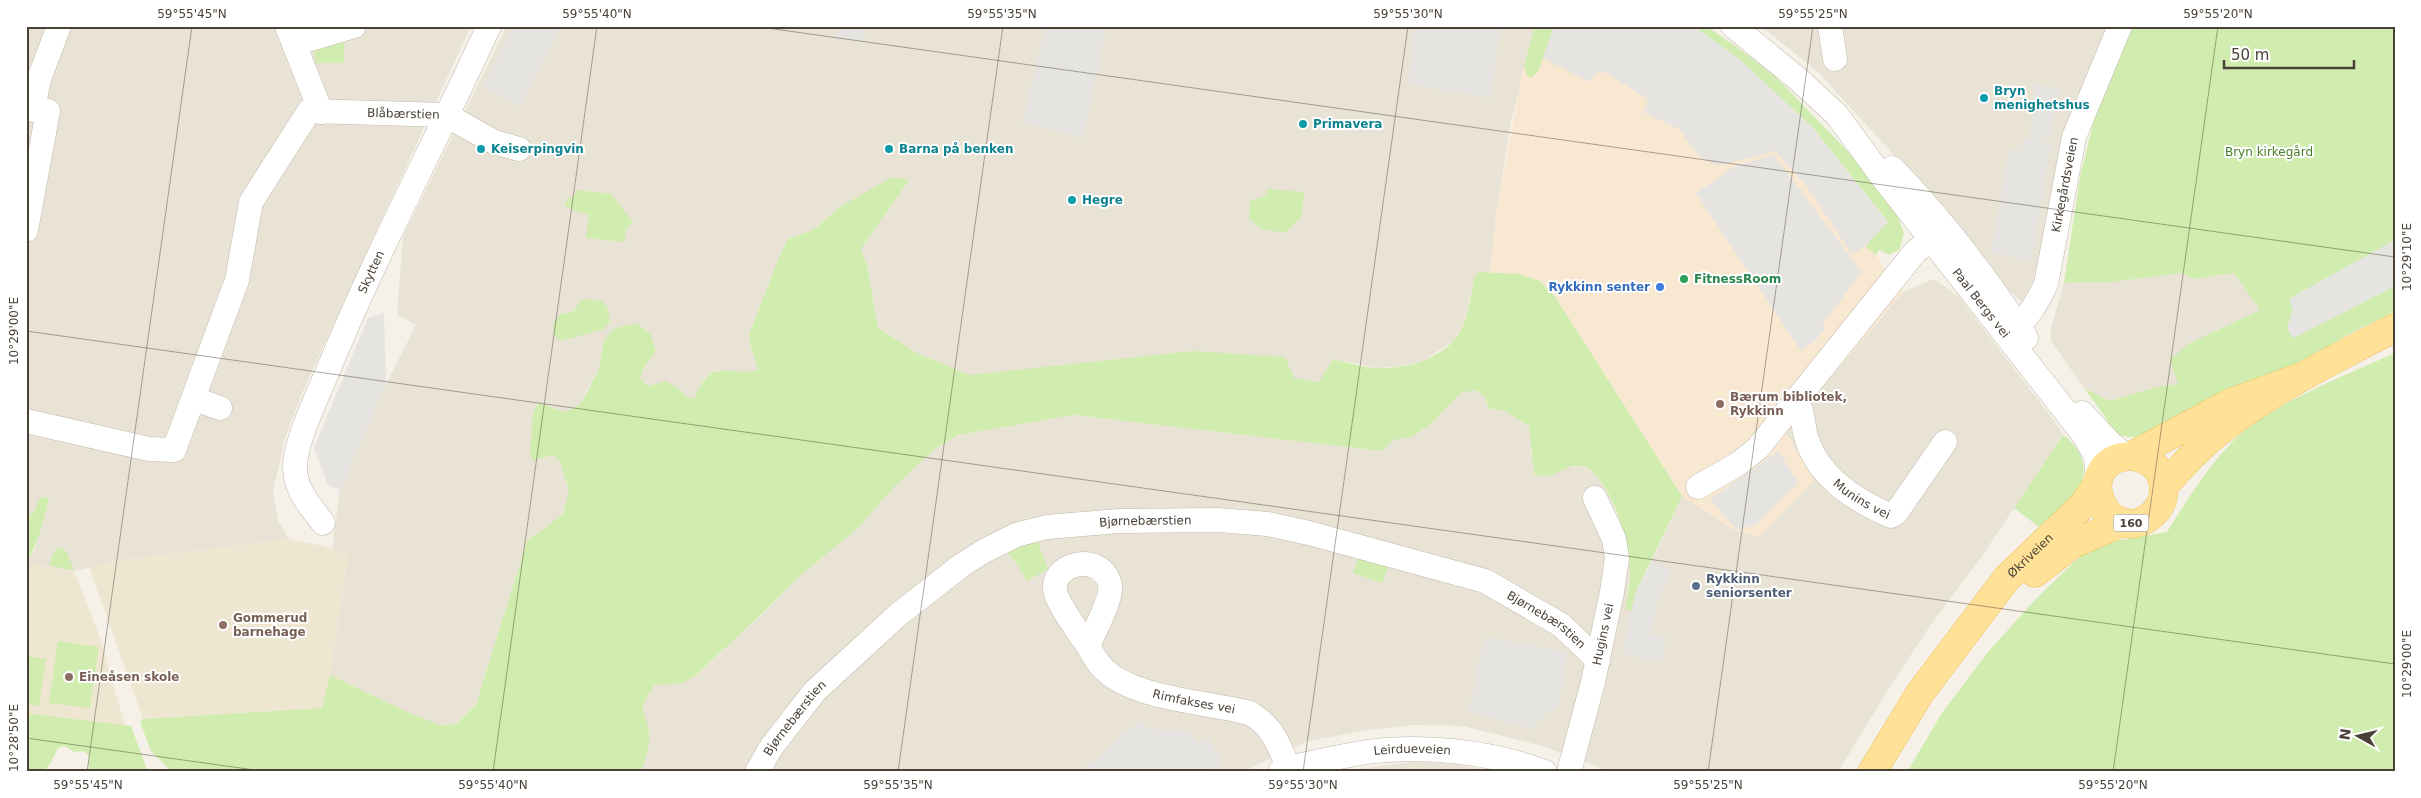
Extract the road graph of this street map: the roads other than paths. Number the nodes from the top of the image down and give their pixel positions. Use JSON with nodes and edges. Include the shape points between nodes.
{"nodes":[{"id":1,"x":59,"y":26,"type":"edge"},
{"id":2,"x":354,"y":26,"type":"edge"},
{"id":3,"x":489,"y":26,"type":"edge"},
{"id":4,"x":1733,"y":26,"type":"edge"},
{"id":5,"x":1830,"y":26,"type":"edge"},
{"id":6,"x":2120,"y":26,"type":"edge"},
{"id":7,"x":290,"y":35,"type":"edge"},
{"id":8,"x":1836,"y":59,"type":"dead end"},
{"id":9,"x":36,"y":109,"type":"edge"},
{"id":10,"x":315,"y":112,"type":"junction"},
{"id":11,"x":446,"y":115,"type":"junction"},
{"id":12,"x":518,"y":149,"type":"dead end"},
{"id":13,"x":26,"y":230,"type":"edge"},
{"id":14,"x":1941,"y":242,"type":"junction"},
{"id":15,"x":2395,"y":328,"type":"edge"},
{"id":16,"x":2013,"y":332,"type":"junction"},
{"id":17,"x":2306,"y":375,"type":"junction"},
{"id":18,"x":194,"y":399,"type":"junction"},
{"id":19,"x":1795,"y":400,"type":"junction"},
{"id":20,"x":220,"y":408,"type":"dead end"},
{"id":21,"x":26,"y":421,"type":"edge"},
{"id":22,"x":1945,"y":442,"type":"dead end"},
{"id":23,"x":2128,"y":456,"type":"junction"},
{"id":24,"x":2098,"y":483,"type":"junction"},
{"id":25,"x":2164,"y":486,"type":"junction"},
{"id":26,"x":1698,"y":487,"type":"dead end"},
{"id":27,"x":1595,"y":498,"type":"dead end"},
{"id":28,"x":2123,"y":522,"type":"junction"},
{"id":29,"x":323,"y":523,"type":"dead end"},
{"id":30,"x":1967,"y":631,"type":"junction"},
{"id":31,"x":1088,"y":646,"type":"dead end"},
{"id":32,"x":1598,"y":660,"type":"junction"},
{"id":33,"x":1284,"y":770,"type":"edge"},
{"id":34,"x":757,"y":772,"type":"edge"},
{"id":35,"x":1545,"y":772,"type":"edge"},
{"id":36,"x":1569,"y":772,"type":"edge"},
{"id":37,"x":1872,"y":772,"type":"edge"}],
"edges":[{"from":1,"to":9,"type":"street","via":[[40,79]]},
{"from":2,"to":7,"type":"street"},
{"from":3,"to":11,"type":"street","name":"Skytten"},
{"from":4,"to":14,"type":"street","name":"Paal Bergs vei","via":[[1798,78],[1924,200]]},
{"from":5,"to":8,"type":"street"},
{"from":6,"to":16,"type":"street","name":"Kirkegårdsveien","via":[[2074,137],[2046,284],[2037,306]]},
{"from":7,"to":10,"type":"street"},
{"from":9,"to":13,"type":"street"},
{"from":10,"to":11,"type":"street","name":"Blåbærstien"},
{"from":10,"to":18,"type":"street","via":[[251,202],[237,280]]},
{"from":11,"to":12,"type":"street","name":"Blåbærstien","via":[[494,142]]},
{"from":11,"to":29,"type":"street","name":"Skytten","via":[[338,347],[304,429],[295,466],[300,493]]},
{"from":14,"to":16,"type":"street","name":"Paal Bergs vei","via":[[1979,269]]},
{"from":14,"to":19,"type":"street","via":[[1916,252]]},
{"from":15,"to":17,"type":"main road","number":"160"},
{"from":16,"to":23,"type":"street","name":"Paal Bergs vei","via":[[2110,443]]},
{"from":16,"to":24,"type":"street","name":"Paal Bergs vei","via":[[2096,456]]},
{"from":17,"to":23,"type":"main road","number":"160","via":[[2230,403]]},
{"from":17,"to":25,"type":"main road","number":"160","via":[[2212,438]]},
{"from":18,"to":20,"type":"street"},
{"from":18,"to":21,"type":"street","via":[[174,450],[149,449]]},
{"from":19,"to":22,"type":"street","name":"Munins vei","via":[[1801,406],[1807,441],[1828,476],[1858,499],[1890,516]]},
{"from":19,"to":26,"type":"street","via":[[1758,448]]},
{"from":23,"to":24,"type":"main road","number":"160","via":[[2108,464]]},
{"from":23,"to":25,"type":"main road","via":[[2143,458],[2153,464],[2161,474]]},
{"from":24,"to":28,"type":"main road","number":"160","via":[[2098,497],[2103,508]]},
{"from":24,"to":30,"type":"main road","name":"Økriveien","number":"160","via":[[2084,504],[2007,578]]},
{"from":25,"to":28,"type":"main road","number":"160","via":[[2161,504],[2149,518],[2141,522]]},
{"from":27,"to":32,"type":"street","name":"Hugins vei","via":[[1614,539],[1617,558]]},
{"from":28,"to":30,"type":"main road","name":"Økriveien","number":"160","via":[[2060,552]]},
{"from":30,"to":37,"type":"main road","name":"Økriveien","number":"160","via":[[1920,693]]},
{"from":31,"to":33,"type":"street","name":"Rimfakses vei","via":[[1100,666],[1133,687],[1250,713],[1273,732]]},
{"from":32,"to":34,"type":"street","name":"Bjørnebærstien","via":[[1561,626],[1485,581],[1309,533],[1268,524],[1218,520],[1060,525],[1016,535],[994,545],[903,611],[815,692],[772,746]]},
{"from":32,"to":36,"type":"street","name":"Hugins vei"},
{"from":33,"to":35,"type":"street","name":"Leirdueveien","via":[[1369,752],[1425,749],[1486,757]]}]}
